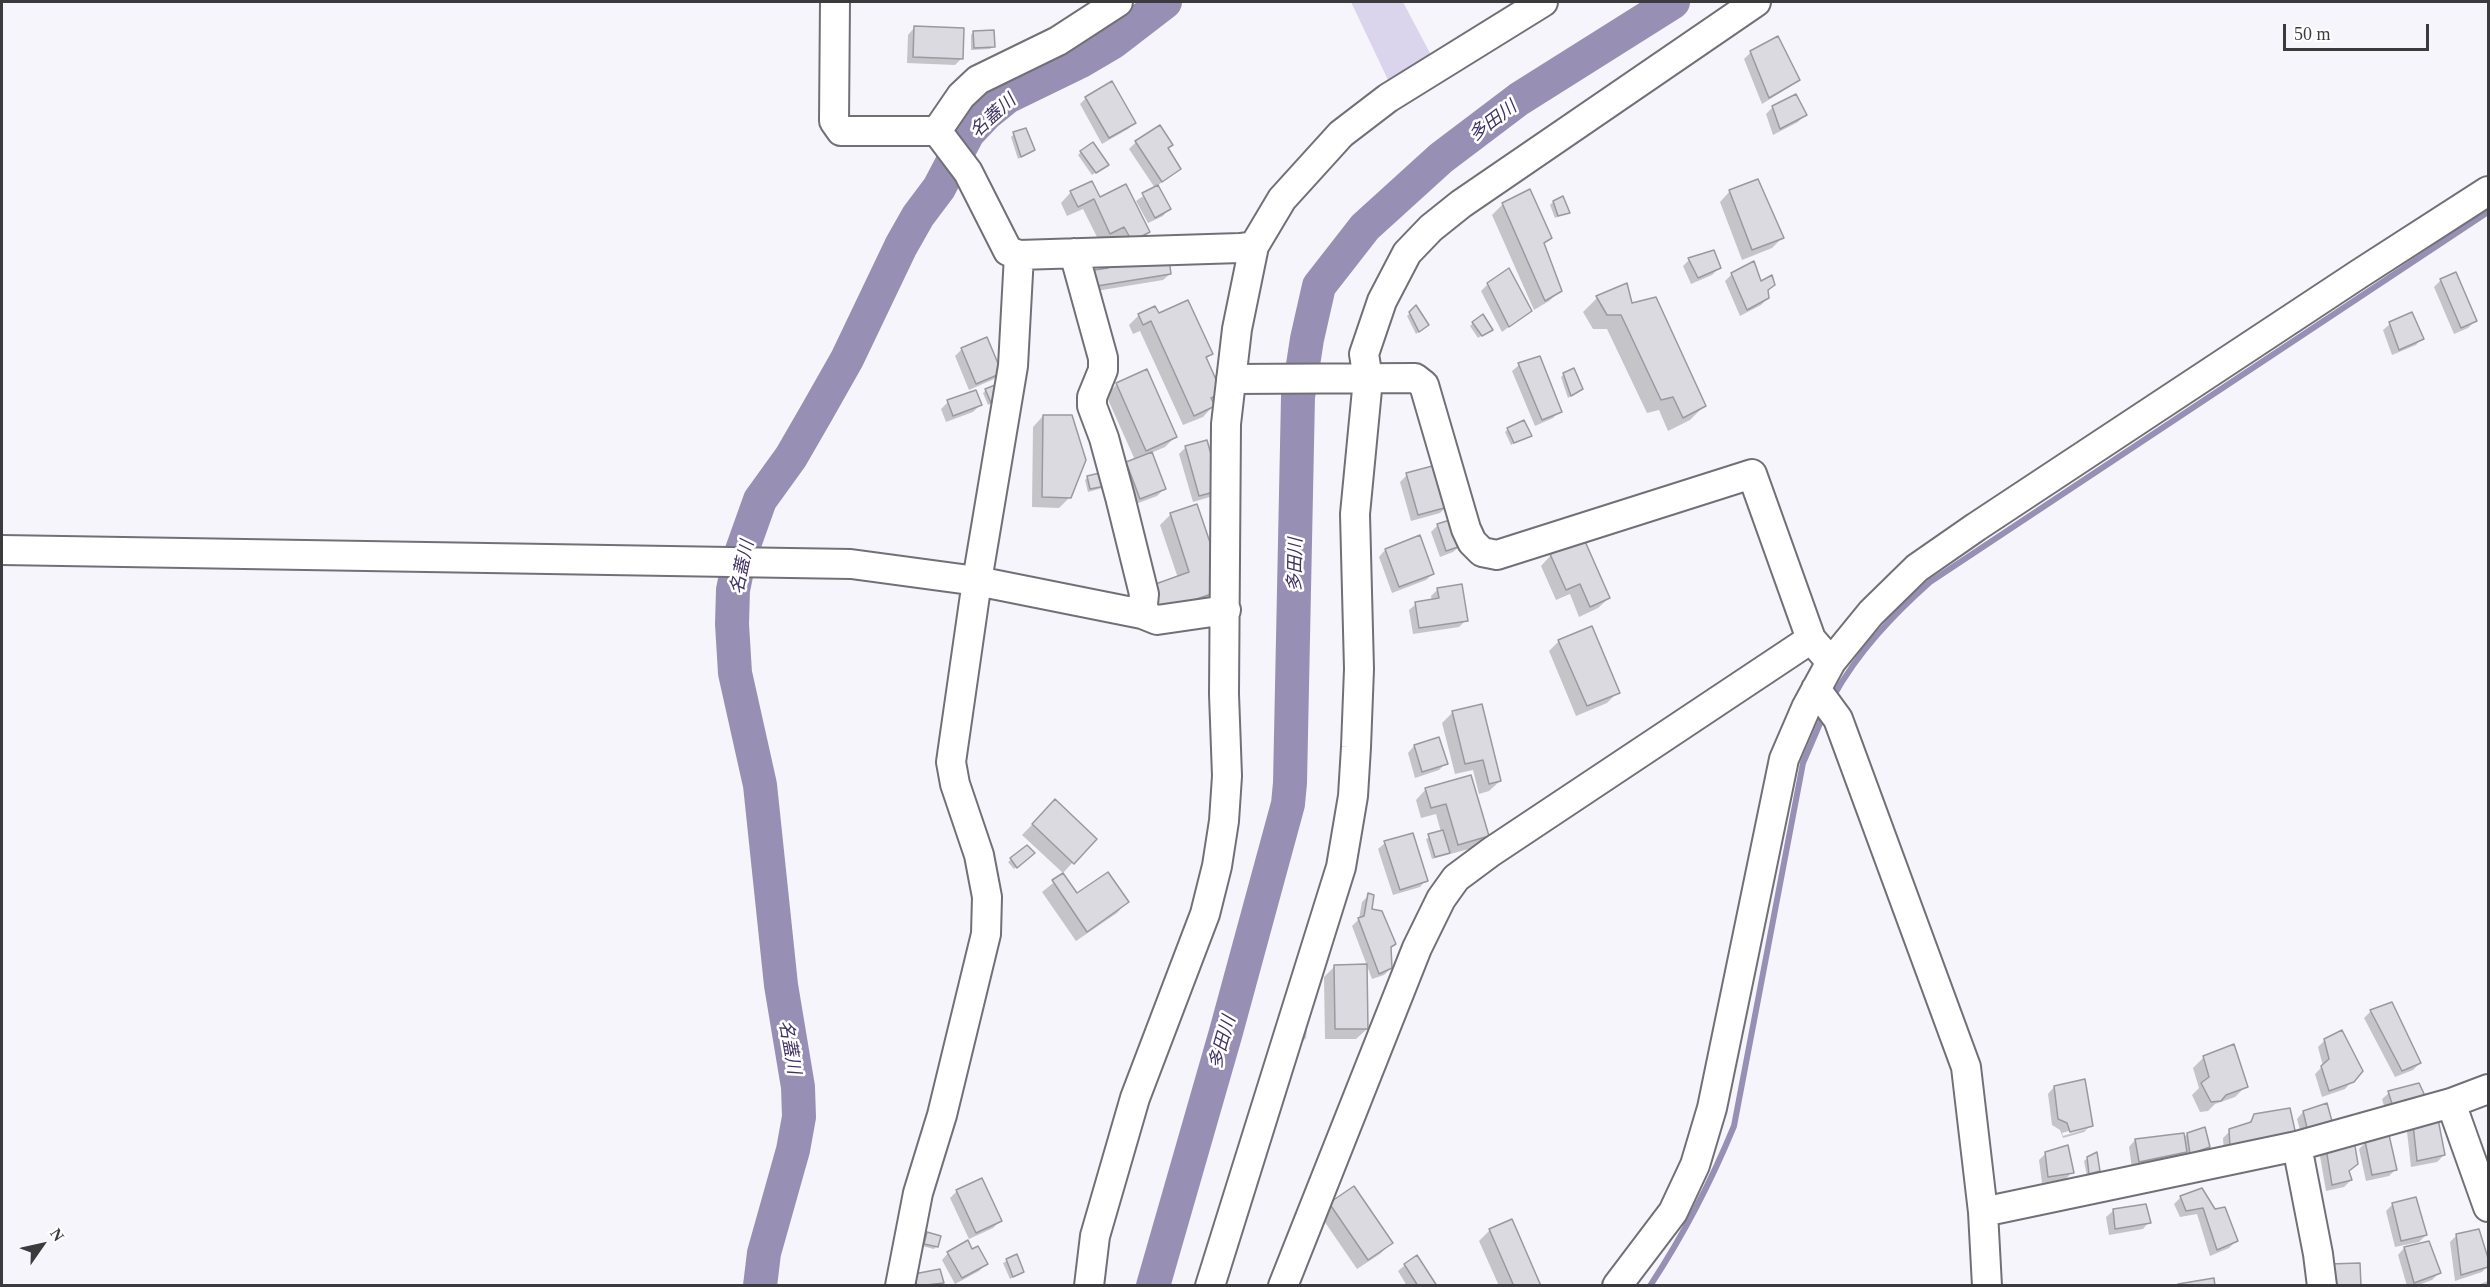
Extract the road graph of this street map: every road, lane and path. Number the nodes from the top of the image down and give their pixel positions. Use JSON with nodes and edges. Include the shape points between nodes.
{"nodes":[{"id":1,"x":835,"y":2,"type":"edge"},
{"id":2,"x":1118,"y":2,"type":"edge"},
{"id":3,"x":1543,"y":2,"type":"edge"},
{"id":4,"x":1756,"y":2,"type":"edge"},
{"id":5,"x":941,"y":135,"type":"junction"},
{"id":6,"x":2488,"y":191,"type":"edge"},
{"id":7,"x":1254,"y":246,"type":"junction"},
{"id":8,"x":1074,"y":253,"type":"junction"},
{"id":9,"x":1019,"y":255,"type":"junction"},
{"id":10,"x":1363,"y":378,"type":"junction"},
{"id":11,"x":1238,"y":380,"type":"junction"},
{"id":12,"x":2,"y":550,"type":"edge"},
{"id":13,"x":977,"y":581,"type":"junction"},
{"id":14,"x":1226,"y":610,"type":"junction"},
{"id":15,"x":1142,"y":614,"type":"junction"},
{"id":16,"x":1811,"y":639,"type":"junction"},
{"id":17,"x":1831,"y":662,"type":"junction"},
{"id":18,"x":1824,"y":700,"type":"junction"},
{"id":19,"x":2488,"y":1089,"type":"edge"},
{"id":20,"x":2451,"y":1103,"type":"junction"},
{"id":21,"x":2297,"y":1146,"type":"junction"},
{"id":22,"x":2488,"y":1207,"type":"edge"},
{"id":23,"x":1983,"y":1212,"type":"junction"},
{"id":24,"x":900,"y":1286,"type":"edge"},
{"id":25,"x":1089,"y":1286,"type":"edge"},
{"id":26,"x":1210,"y":1286,"type":"edge"},
{"id":27,"x":1283,"y":1286,"type":"edge"},
{"id":28,"x":1617,"y":1286,"type":"edge"},
{"id":29,"x":1987,"y":1286,"type":"edge"},
{"id":30,"x":2322,"y":1286,"type":"edge"}],
"edges":[{"from":1,"to":5,"type":"street","via":[[834,121],[841,131]]},
{"from":2,"to":5,"type":"street","via":[[1058,41],[978,80],[961,96]]},
{"from":3,"to":7,"type":"street","via":[[1388,98],[1341,134],[1282,199]]},
{"from":4,"to":10,"type":"street","via":[[1431,228],[1407,254],[1382,301],[1364,354]]},
{"from":5,"to":9,"type":"street","via":[[968,172],[1008,251]]},
{"from":6,"to":17,"type":"street","via":[[1917,568],[1871,613]]},
{"from":7,"to":8,"type":"street"},
{"from":7,"to":11,"type":"street","via":[[1237,329]]},
{"from":8,"to":9,"type":"street"},
{"from":8,"to":15,"type":"street","via":[[1103,358],[1092,406],[1112,467],[1144,594]]},
{"from":9,"to":13,"type":"street","via":[[1013,366]]},
{"from":10,"to":11,"type":"street"},
{"from":10,"to":16,"type":"street","via":[[1415,378],[1424,385],[1466,529],[1482,552],[1497,555],[1752,474]]},
{"from":10,"to":26,"type":"street","via":[[1355,514],[1359,669],[1353,796],[1341,867]]},
{"from":11,"to":14,"type":"street","via":[[1226,424]]},
{"from":12,"to":13,"type":"street","via":[[851,564]]},
{"from":13,"to":15,"type":"street"},
{"from":13,"to":24,"type":"street","via":[[951,762],[979,855],[987,897],[986,934],[942,1115],[918,1193]]},
{"from":14,"to":15,"type":"street","via":[[1157,620]]},
{"from":14,"to":25,"type":"street","via":[[1227,776],[1217,866],[1205,914],[1135,1098],[1095,1236]]},
{"from":16,"to":17,"type":"street"},
{"from":16,"to":27,"type":"street","via":[[1456,878],[1417,948]]},
{"from":17,"to":18,"type":"street"},
{"from":18,"to":23,"type":"street","via":[[1838,719],[1966,1066]]},
{"from":18,"to":28,"type":"street","via":[[1806,708],[1784,759],[1712,1108],[1695,1165],[1673,1212]]},
{"from":19,"to":20,"type":"street"},
{"from":20,"to":21,"type":"street"},
{"from":20,"to":22,"type":"street"},
{"from":21,"to":23,"type":"street"},
{"from":21,"to":30,"type":"street"},
{"from":23,"to":29,"type":"street"}]}
